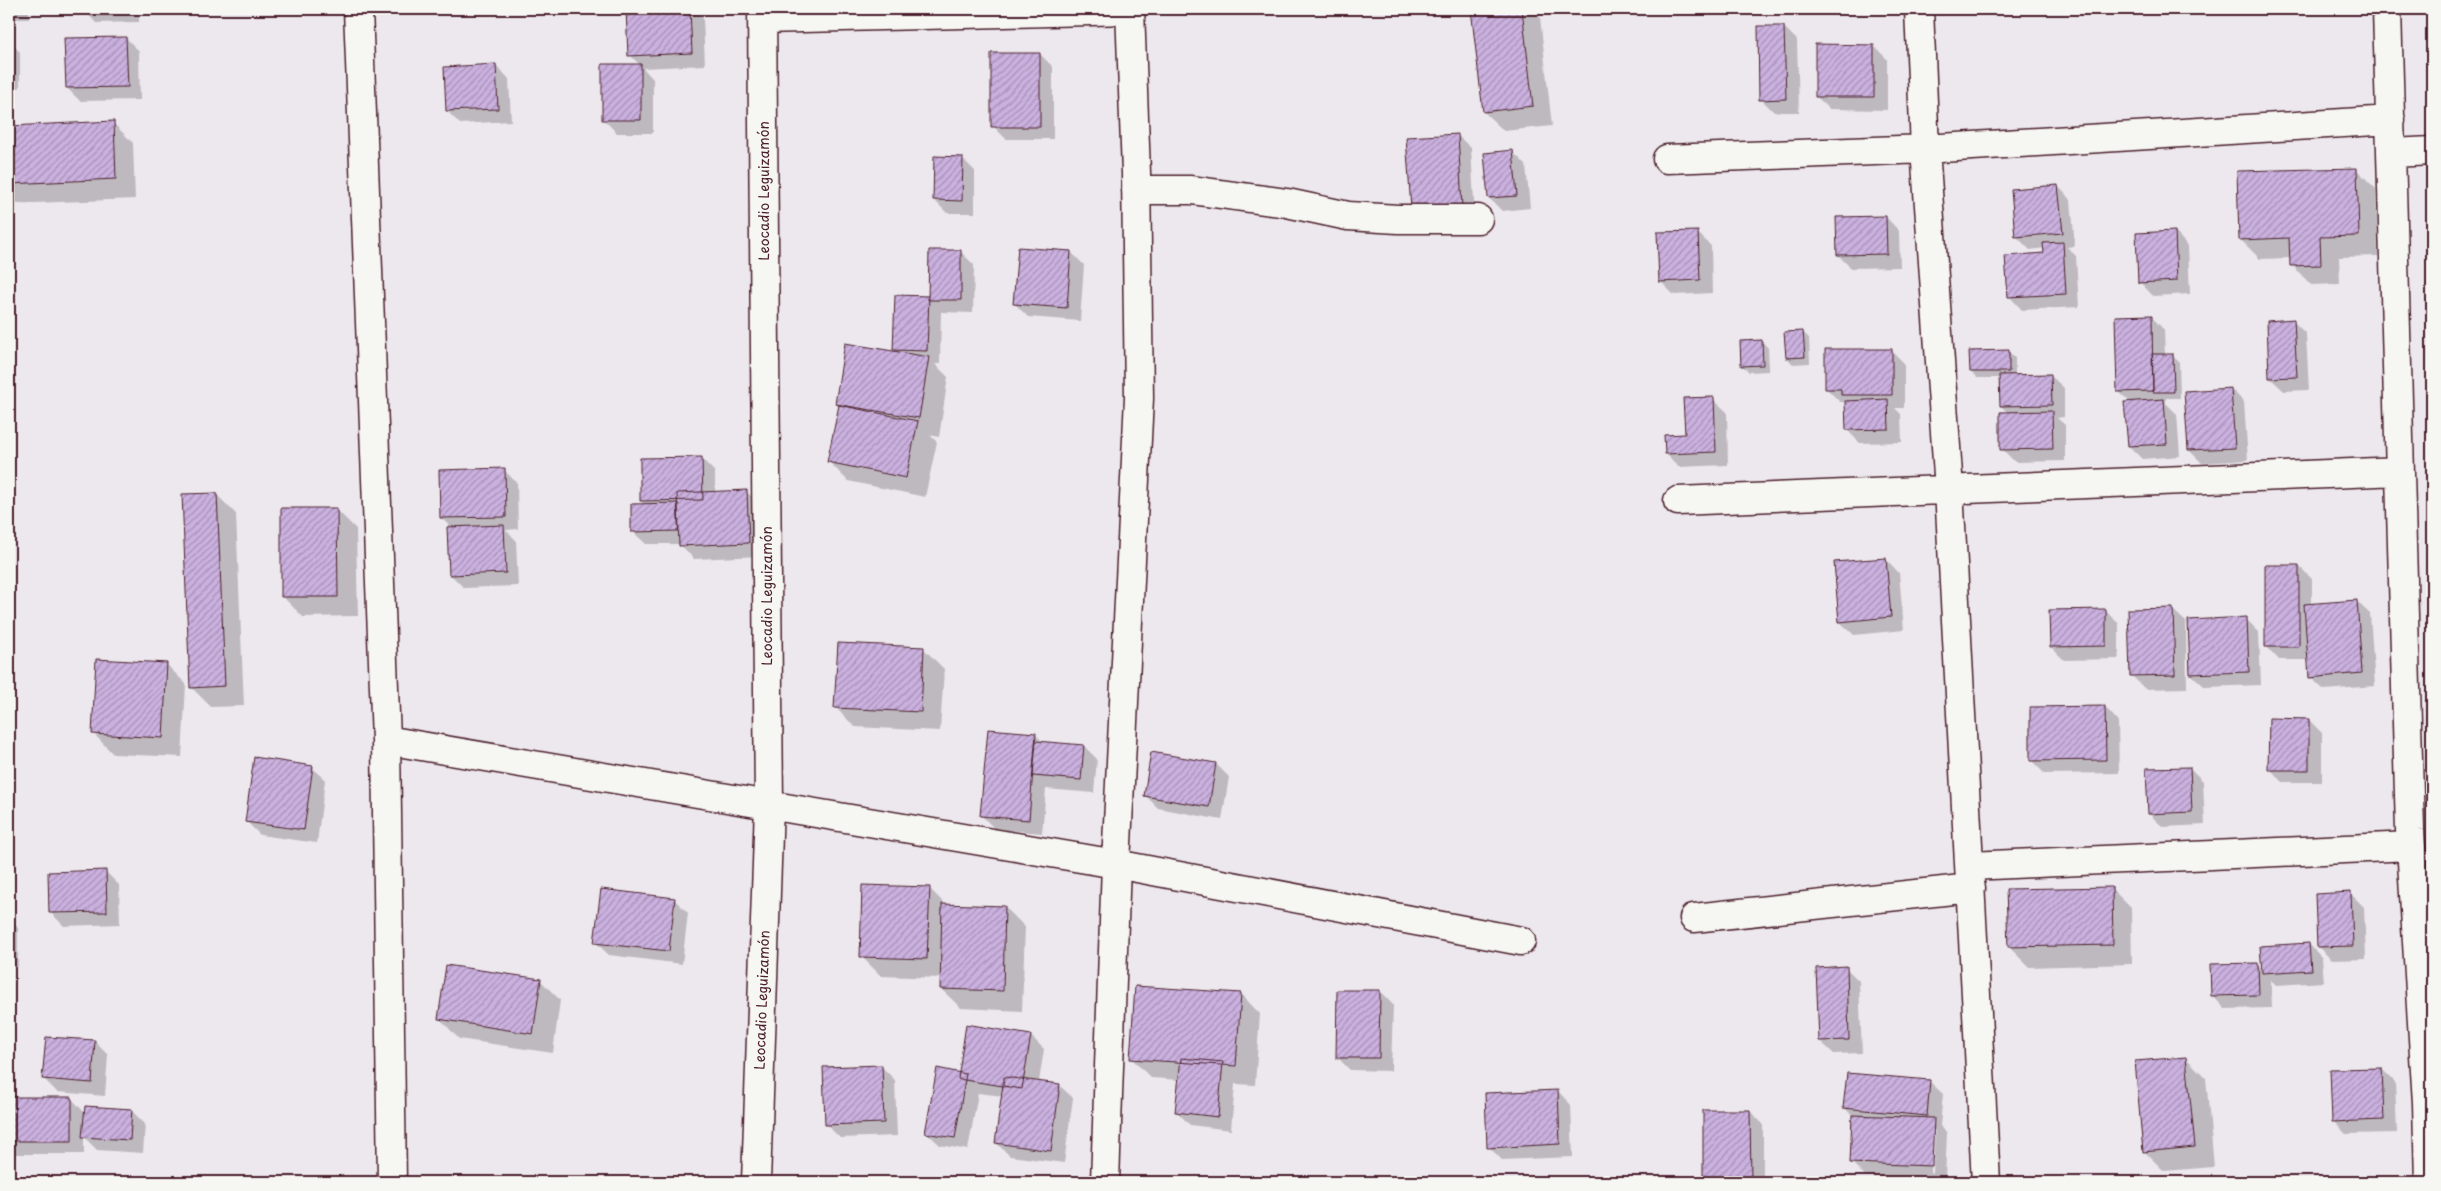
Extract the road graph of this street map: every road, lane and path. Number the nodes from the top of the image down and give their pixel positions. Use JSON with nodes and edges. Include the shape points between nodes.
{"nodes":[{"id":1,"x":358,"y":9,"type":"edge"},
{"id":2,"x":1130,"y":9,"type":"edge"},
{"id":3,"x":1919,"y":9,"type":"edge"},
{"id":4,"x":2387,"y":9,"type":"edge"},
{"id":5,"x":762,"y":14,"type":"edge"},
{"id":6,"x":2391,"y":120,"type":"junction"},
{"id":7,"x":1925,"y":149,"type":"junction"},
{"id":8,"x":2432,"y":151,"type":"edge"},
{"id":9,"x":2392,"y":153,"type":"junction"},
{"id":10,"x":1667,"y":159,"type":"dead end"},
{"id":11,"x":1136,"y":190,"type":"junction"},
{"id":12,"x":1478,"y":219,"type":"dead end"},
{"id":13,"x":2400,"y":471,"type":"junction"},
{"id":14,"x":1949,"y":489,"type":"junction"},
{"id":15,"x":1678,"y":501,"type":"dead end"},
{"id":16,"x":386,"y":740,"type":"junction"},
{"id":17,"x":769,"y":805,"type":"junction"},
{"id":18,"x":2411,"y":846,"type":"junction"},
{"id":19,"x":1116,"y":864,"type":"junction"},
{"id":20,"x":1970,"y":877,"type":"junction"},
{"id":21,"x":1694,"y":918,"type":"dead end"},
{"id":22,"x":1521,"y":940,"type":"dead end"},
{"id":23,"x":2430,"y":1103,"type":"edge"},
{"id":24,"x":392,"y":1182,"type":"edge"},
{"id":25,"x":756,"y":1182,"type":"edge"},
{"id":26,"x":1105,"y":1182,"type":"edge"},
{"id":27,"x":1986,"y":1182,"type":"edge"},
{"id":28,"x":2421,"y":1182,"type":"edge"}],
"edges":[{"from":1,"to":16,"type":"street"},
{"from":2,"to":5,"type":"street"},
{"from":2,"to":11,"type":"street"},
{"from":3,"to":7,"type":"street"},
{"from":4,"to":6,"type":"street"},
{"from":5,"to":17,"type":"street","name":"Leocadio Leguizamón"},
{"from":6,"to":7,"type":"street"},
{"from":6,"to":9,"type":"street"},
{"from":7,"to":10,"type":"street"},
{"from":7,"to":14,"type":"street"},
{"from":8,"to":9,"type":"street"},
{"from":9,"to":13,"type":"street"},
{"from":11,"to":12,"type":"street","via":[[1191,190],[1287,203],[1348,216]]},
{"from":11,"to":19,"type":"street","via":[[1139,398]]},
{"from":13,"to":14,"type":"street"},
{"from":13,"to":18,"type":"street"},
{"from":14,"to":15,"type":"street"},
{"from":14,"to":20,"type":"street"},
{"from":16,"to":17,"type":"street"},
{"from":16,"to":24,"type":"street"},
{"from":17,"to":19,"type":"street"},
{"from":17,"to":25,"type":"street","name":"Leocadio Leguizamón"},
{"from":18,"to":20,"type":"street"},
{"from":18,"to":23,"type":"street"},
{"from":19,"to":22,"type":"street"},
{"from":19,"to":26,"type":"street"},
{"from":20,"to":21,"type":"street"},
{"from":20,"to":27,"type":"street"},
{"from":23,"to":28,"type":"street"}]}
